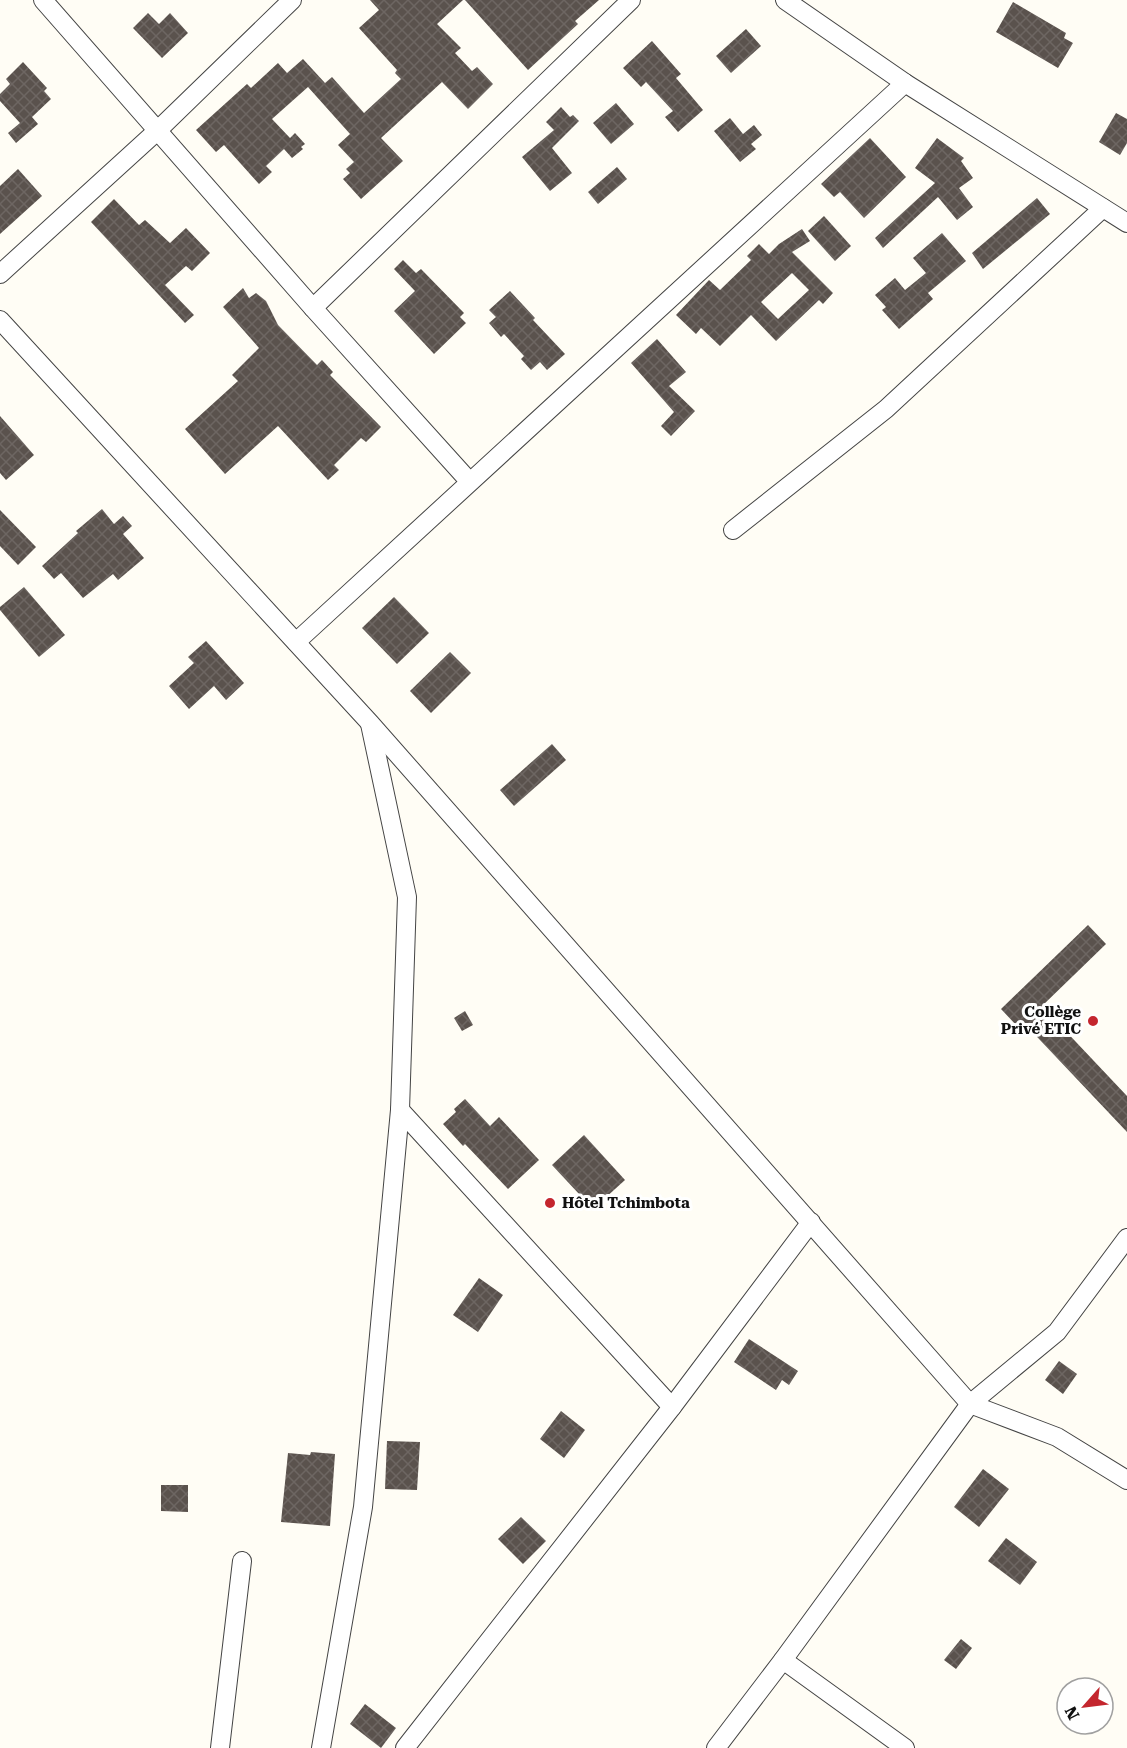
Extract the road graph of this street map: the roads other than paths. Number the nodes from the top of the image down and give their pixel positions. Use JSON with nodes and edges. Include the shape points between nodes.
{"nodes":[{"id":1,"x":43,"y":0,"type":"edge"},
{"id":2,"x":292,"y":0,"type":"edge"},
{"id":3,"x":631,"y":0,"type":"edge"},
{"id":4,"x":785,"y":0,"type":"edge"},
{"id":5,"x":905,"y":83,"type":"junction"},
{"id":6,"x":157,"y":131,"type":"junction"},
{"id":7,"x":1103,"y":208,"type":"junction"},
{"id":8,"x":1127,"y":223,"type":"edge"},
{"id":9,"x":0,"y":274,"type":"edge"},
{"id":10,"x":313,"y":308,"type":"junction"},
{"id":11,"x":0,"y":320,"type":"edge"},
{"id":12,"x":470,"y":481,"type":"junction"},
{"id":13,"x":733,"y":530,"type":"dead end"},
{"id":14,"x":296,"y":642,"type":"junction"},
{"id":15,"x":370,"y":723,"type":"junction"},
{"id":16,"x":399,"y":1110,"type":"junction"},
{"id":17,"x":811,"y":1222,"type":"junction"},
{"id":18,"x":1127,"y":1238,"type":"edge"},
{"id":19,"x":970,"y":1404,"type":"junction"},
{"id":20,"x":672,"y":1407,"type":"junction"},
{"id":21,"x":1127,"y":1480,"type":"edge"},
{"id":22,"x":243,"y":1561,"type":"dead end"},
{"id":23,"x":783,"y":1660,"type":"junction"},
{"id":24,"x":220,"y":1748,"type":"edge"},
{"id":25,"x":321,"y":1748,"type":"edge"},
{"id":26,"x":405,"y":1748,"type":"edge"},
{"id":27,"x":716,"y":1748,"type":"edge"},
{"id":28,"x":905,"y":1748,"type":"edge"}],
"edges":[{"from":1,"to":6,"type":"street"},
{"from":2,"to":6,"type":"street"},
{"from":3,"to":10,"type":"street"},
{"from":4,"to":5,"type":"street"},
{"from":5,"to":7,"type":"street"},
{"from":5,"to":12,"type":"street"},
{"from":6,"to":9,"type":"street"},
{"from":6,"to":10,"type":"street"},
{"from":7,"to":8,"type":"street"},
{"from":7,"to":13,"type":"street","via":[[886,409]]},
{"from":10,"to":12,"type":"street"},
{"from":11,"to":14,"type":"street"},
{"from":12,"to":14,"type":"street"},
{"from":14,"to":15,"type":"street"},
{"from":15,"to":16,"type":"street","via":[[407,897]]},
{"from":15,"to":17,"type":"street"},
{"from":16,"to":20,"type":"street"},
{"from":16,"to":25,"type":"street","via":[[363,1507]]},
{"from":17,"to":19,"type":"street"},
{"from":17,"to":20,"type":"street"},
{"from":18,"to":19,"type":"street","via":[[1057,1332]]},
{"from":19,"to":21,"type":"street","via":[[1057,1437]]},
{"from":19,"to":23,"type":"street"},
{"from":20,"to":26,"type":"street"},
{"from":22,"to":24,"type":"street"},
{"from":23,"to":27,"type":"street"},
{"from":23,"to":28,"type":"street"}]}
